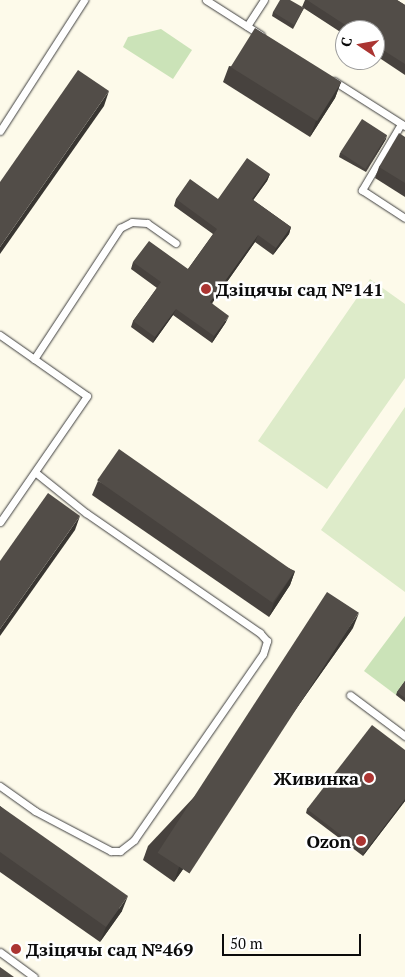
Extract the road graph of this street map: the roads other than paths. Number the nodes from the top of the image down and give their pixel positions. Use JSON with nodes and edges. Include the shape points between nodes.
{"nodes":[{"id":1,"x":84,"y":0,"type":"edge"},
{"id":2,"x":206,"y":0,"type":"edge"},
{"id":3,"x":264,"y":0,"type":"edge"},
{"id":4,"x":247,"y":26,"type":"junction"},
{"id":5,"x":271,"y":41,"type":"edge"},
{"id":6,"x":328,"y":78,"type":"edge"},
{"id":7,"x":3,"y":120,"type":"edge"},
{"id":8,"x":403,"y":125,"type":"edge"},
{"id":9,"x":0,"y":131,"type":"edge"},
{"id":10,"x":405,"y":218,"type":"edge"},
{"id":11,"x":176,"y":243,"type":"dead end"},
{"id":12,"x":0,"y":336,"type":"edge"},
{"id":13,"x":34,"y":359,"type":"junction"},
{"id":14,"x":36,"y":473,"type":"junction"},
{"id":15,"x":0,"y":522,"type":"edge"},
{"id":16,"x":350,"y":696,"type":"dead end"},
{"id":17,"x":405,"y":736,"type":"edge"},
{"id":18,"x":0,"y":786,"type":"edge"},
{"id":19,"x":0,"y":952,"type":"edge"},
{"id":20,"x":34,"y":977,"type":"edge"}],
"edges":[{"from":1,"to":7,"type":"lane"},
{"from":2,"to":4,"type":"lane"},
{"from":3,"to":4,"type":"lane"},
{"from":4,"to":5,"type":"lane"},
{"from":6,"to":8,"type":"lane"},
{"from":7,"to":9,"type":"lane"},
{"from":8,"to":10,"type":"lane","via":[[362,190]]},
{"from":11,"to":13,"type":"lane","via":[[147,222],[132,222],[120,228]]},
{"from":12,"to":13,"type":"lane"},
{"from":13,"to":14,"type":"lane","via":[[87,396]]},
{"from":14,"to":15,"type":"lane"},
{"from":14,"to":18,"type":"lane","via":[[86,513],[267,641],[263,654],[139,832],[120,851],[111,851],[44,815]]},
{"from":16,"to":17,"type":"lane"},
{"from":19,"to":20,"type":"lane"}]}
